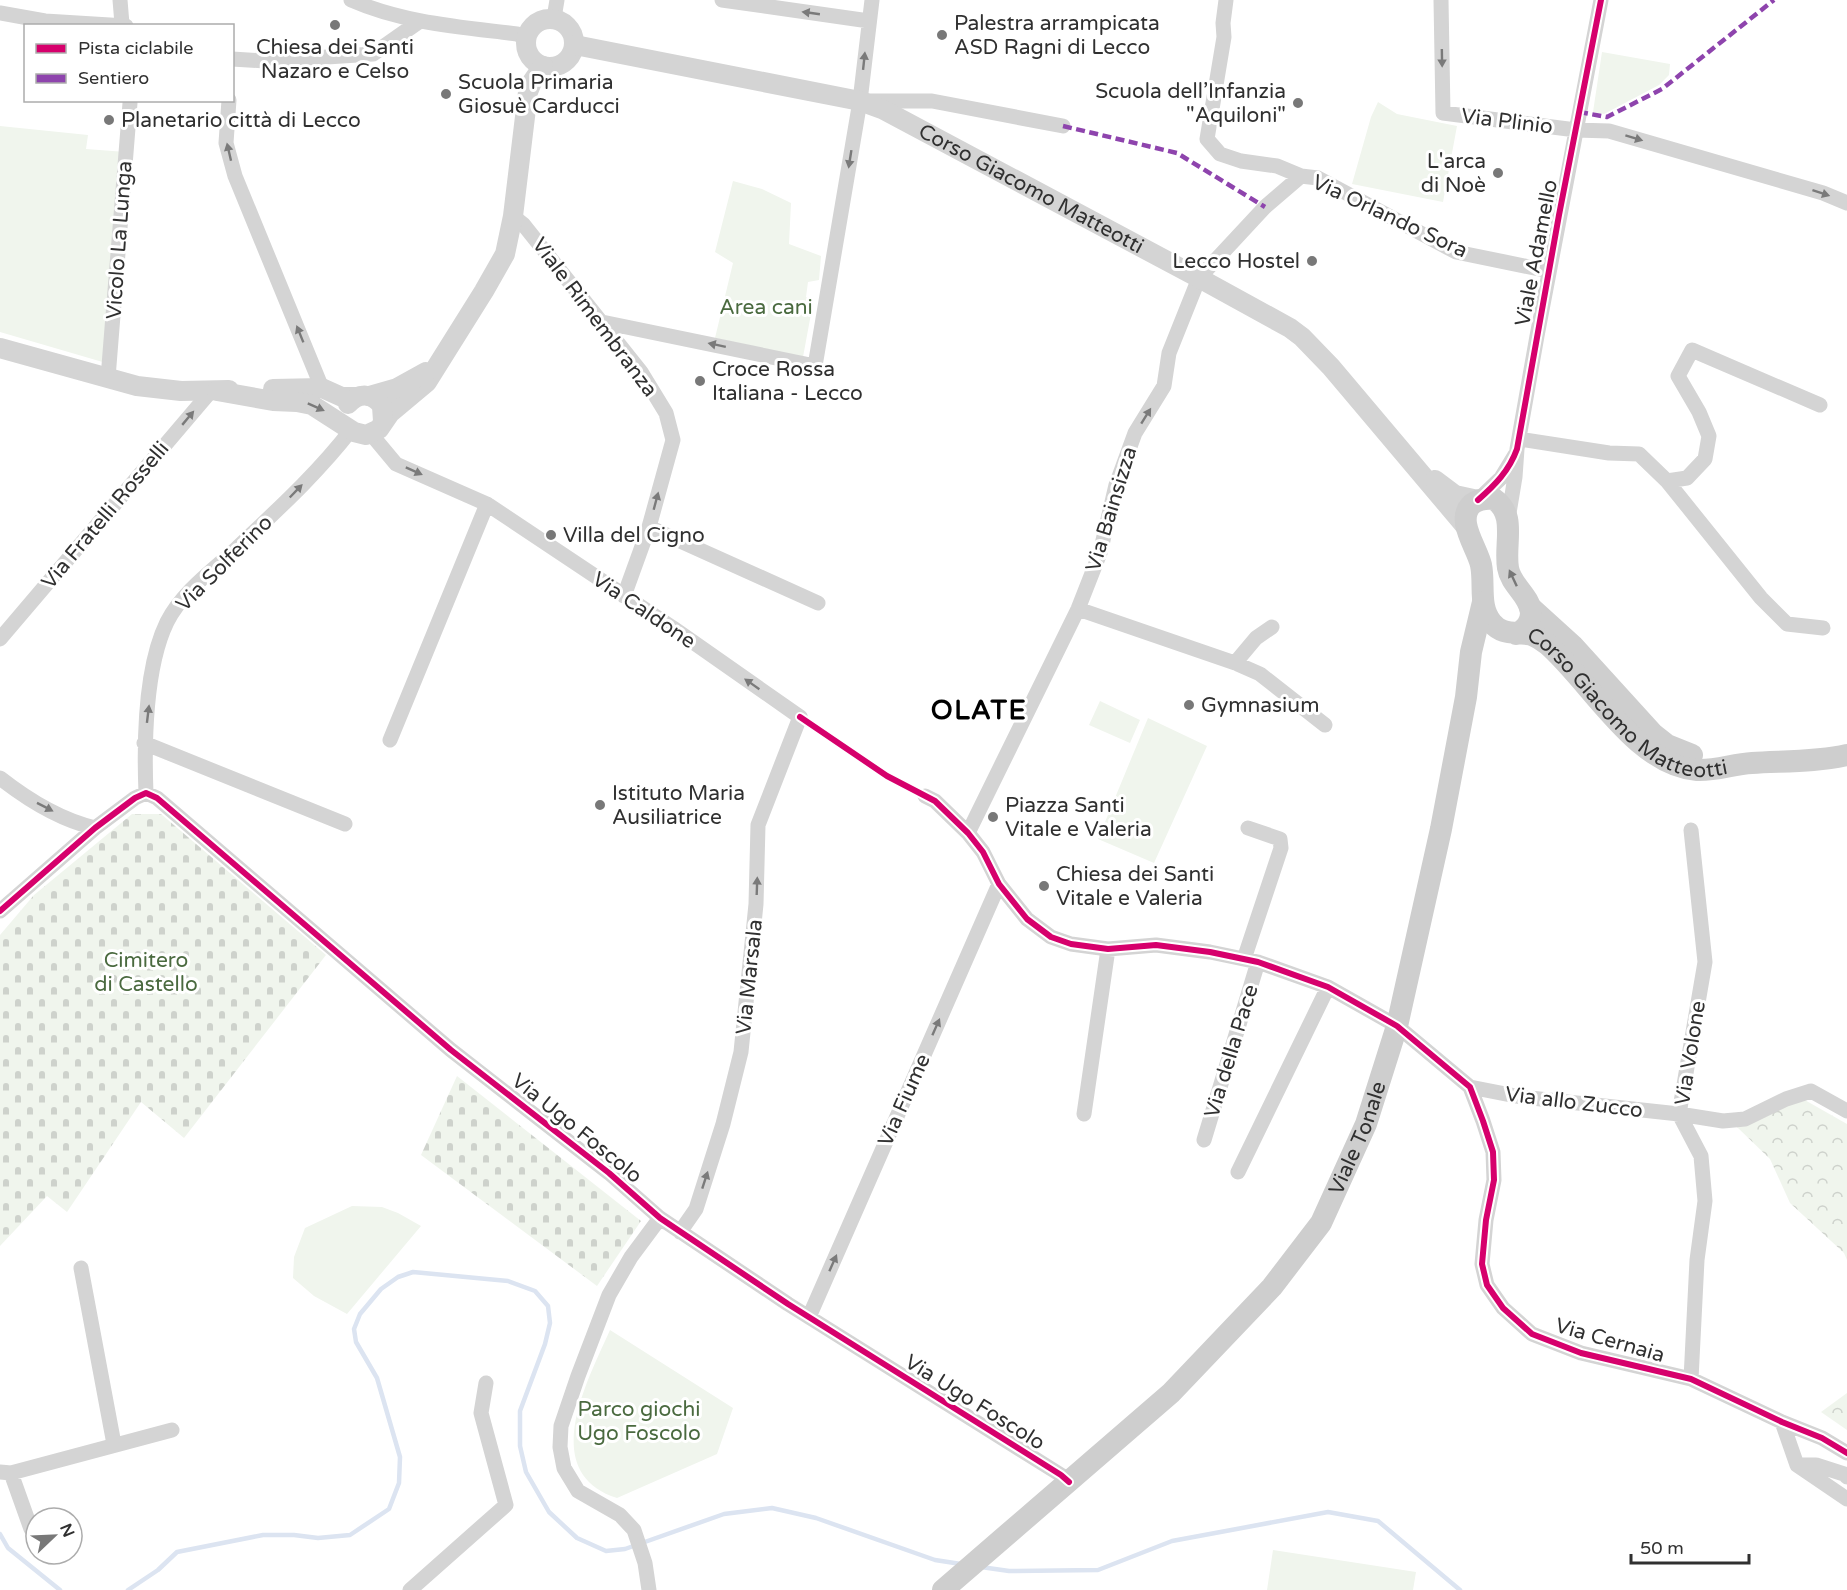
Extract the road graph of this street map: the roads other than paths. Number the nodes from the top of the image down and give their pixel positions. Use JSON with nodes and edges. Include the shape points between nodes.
{"nodes":[{"id":1,"x":120,"y":0,"type":"edge"},
{"id":2,"x":351,"y":0,"type":"edge"},
{"id":3,"x":722,"y":0,"type":"edge"},
{"id":4,"x":872,"y":0,"type":"edge"},
{"id":5,"x":1226,"y":0,"type":"edge"},
{"id":6,"x":1441,"y":0,"type":"edge"},
{"id":7,"x":1601,"y":0,"type":"edge"},
{"id":8,"x":376,"y":5,"type":"edge"},
{"id":9,"x":555,"y":9,"type":"edge"},
{"id":10,"x":0,"y":13,"type":"edge"},
{"id":11,"x":420,"y":21,"type":"junction"},
{"id":12,"x":869,"y":21,"type":"junction"},
{"id":13,"x":104,"y":24,"type":"edge"},
{"id":14,"x":124,"y":24,"type":"edge"},
{"id":15,"x":526,"y":39,"type":"junction"},
{"id":16,"x":575,"y":45,"type":"junction"},
{"id":17,"x":234,"y":63,"type":"edge"},
{"id":18,"x":543,"y":66,"type":"junction"},
{"id":19,"x":860,"y":101,"type":"junction"},
{"id":20,"x":229,"y":102,"type":"edge"},
{"id":21,"x":130,"y":103,"type":"dead end"},
{"id":22,"x":1063,"y":126,"type":"dead end"},
{"id":23,"x":1576,"y":130,"type":"junction"},
{"id":24,"x":1301,"y":176,"type":"junction"},
{"id":25,"x":1847,"y":203,"type":"edge"},
{"id":26,"x":513,"y":216,"type":"junction"},
{"id":27,"x":1549,"y":271,"type":"junction"},
{"id":28,"x":1199,"y":278,"type":"junction"},
{"id":29,"x":602,"y":322,"type":"junction"},
{"id":30,"x":0,"y":348,"type":"edge"},
{"id":31,"x":439,"y":361,"type":"junction"},
{"id":32,"x":108,"y":378,"type":"junction"},
{"id":33,"x":322,"y":388,"type":"junction"},
{"id":34,"x":214,"y":391,"type":"junction"},
{"id":35,"x":362,"y":396,"type":"junction"},
{"id":36,"x":1820,"y":405,"type":"dead end"},
{"id":37,"x":377,"y":428,"type":"junction"},
{"id":38,"x":350,"y":429,"type":"junction"},
{"id":39,"x":1518,"y":444,"type":"junction"},
{"id":40,"x":1417,"y":469,"type":"junction"},
{"id":41,"x":1667,"y":481,"type":"junction"},
{"id":42,"x":1478,"y":500,"type":"junction"},
{"id":43,"x":487,"y":504,"type":"junction"},
{"id":44,"x":1508,"y":520,"type":"junction"},
{"id":45,"x":649,"y":527,"type":"junction"},
{"id":46,"x":1466,"y":527,"type":"junction"},
{"id":47,"x":624,"y":596,"type":"junction"},
{"id":48,"x":1483,"y":602,"type":"junction"},
{"id":49,"x":818,"y":603,"type":"dead end"},
{"id":50,"x":1530,"y":607,"type":"junction"},
{"id":51,"x":1078,"y":609,"type":"junction"},
{"id":52,"x":1272,"y":627,"type":"dead end"},
{"id":53,"x":1823,"y":628,"type":"dead end"},
{"id":54,"x":1510,"y":633,"type":"junction"},
{"id":55,"x":0,"y":639,"type":"edge"},
{"id":56,"x":1235,"y":663,"type":"junction"},
{"id":57,"x":1466,"y":697,"type":"junction"},
{"id":58,"x":800,"y":717,"type":"joint"},
{"id":59,"x":1325,"y":725,"type":"dead end"},
{"id":60,"x":390,"y":741,"type":"dead end"},
{"id":61,"x":144,"y":743,"type":"junction"},
{"id":62,"x":1847,"y":754,"type":"edge"},
{"id":63,"x":1741,"y":764,"type":"junction"},
{"id":64,"x":0,"y":778,"type":"edge"},
{"id":65,"x":146,"y":793,"type":"junction"},
{"id":66,"x":925,"y":796,"type":"dead end"},
{"id":67,"x":345,"y":824,"type":"dead end"},
{"id":68,"x":95,"y":828,"type":"junction"},
{"id":69,"x":1248,"y":828,"type":"dead end"},
{"id":70,"x":1690,"y":830,"type":"dead end"},
{"id":71,"x":968,"y":833,"type":"junction"},
{"id":72,"x":999,"y":884,"type":"junction"},
{"id":73,"x":0,"y":911,"type":"edge"},
{"id":74,"x":1108,"y":949,"type":"junction"},
{"id":75,"x":1251,"y":960,"type":"junction"},
{"id":76,"x":1328,"y":987,"type":"junction"},
{"id":77,"x":1397,"y":1026,"type":"junction"},
{"id":78,"x":1470,"y":1087,"type":"junction"},
{"id":79,"x":1847,"y":1112,"type":"edge"},
{"id":80,"x":1084,"y":1114,"type":"dead end"},
{"id":81,"x":1679,"y":1114,"type":"junction"},
{"id":82,"x":1204,"y":1140,"type":"dead end"},
{"id":83,"x":1238,"y":1172,"type":"dead end"},
{"id":84,"x":660,"y":1218,"type":"junction"},
{"id":85,"x":680,"y":1232,"type":"junction"},
{"id":86,"x":81,"y":1268,"type":"dead end"},
{"id":87,"x":809,"y":1317,"type":"junction"},
{"id":88,"x":1691,"y":1379,"type":"junction"},
{"id":89,"x":486,"y":1383,"type":"dead end"},
{"id":90,"x":1782,"y":1422,"type":"junction"},
{"id":91,"x":172,"y":1430,"type":"dead end"},
{"id":92,"x":114,"y":1444,"type":"junction"},
{"id":93,"x":1847,"y":1453,"type":"edge"},
{"id":94,"x":1797,"y":1465,"type":"junction"},
{"id":95,"x":5,"y":1472,"type":"edge"},
{"id":96,"x":1847,"y":1477,"type":"edge"},
{"id":97,"x":1069,"y":1482,"type":"junction"},
{"id":98,"x":1847,"y":1498,"type":"edge"},
{"id":99,"x":24,"y":1514,"type":"edge"},
{"id":100,"x":957,"y":1582,"type":"edge"},
{"id":101,"x":410,"y":1590,"type":"edge"},
{"id":102,"x":649,"y":1590,"type":"edge"}],
"edges":[{"from":1,"to":14,"type":"street"},
{"from":2,"to":8,"type":"street"},
{"from":12,"to":3,"type":"street","one_way":true},
{"from":4,"to":12,"type":"street"},
{"from":5,"to":24,"type":"street","via":[[1224,37],[1207,139],[1220,154],[1277,166]]},
{"from":6,"to":23,"type":"street","name":"Via Plinio","one_way":true,"via":[[1443,113]]},
{"from":7,"to":23,"type":"street","name":"Viale Adamello"},
{"from":8,"to":11,"type":"street"},
{"from":9,"to":15,"type":"street","via":[[533,26]]},
{"from":9,"to":16,"type":"street","via":[[567,24]]},
{"from":10,"to":13,"type":"street","via":[[45,21]]},
{"from":11,"to":15,"type":"street","via":[[517,34]]},
{"from":11,"to":17,"type":"street","via":[[373,54]]},
{"from":19,"to":12,"type":"street","one_way":true},
{"from":15,"to":18,"type":"street","via":[[528,52]]},
{"from":16,"to":18,"type":"street","via":[[564,63]]},
{"from":16,"to":19,"type":"street","name":"Corso Giacomo Matteotti"},
{"from":18,"to":26,"type":"street","via":[[528,92]]},
{"from":19,"to":22,"type":"street","via":[[932,101]]},
{"from":19,"to":28,"type":"street","name":"Corso Giacomo Matteotti"},
{"from":19,"to":29,"type":"street","one_way":true,"via":[[815,366]]},
{"from":33,"to":20,"type":"street","one_way":true,"via":[[235,176],[226,143]]},
{"from":21,"to":32,"type":"street","name":"Vicolo La Lunga"},
{"from":23,"to":25,"type":"street","one_way":true,"via":[[1609,131]]},
{"from":23,"to":27,"type":"street","name":"Viale Adamello"},
{"from":24,"to":27,"type":"street","name":"Via Orlando Sora","via":[[1318,178],[1456,252]]},
{"from":24,"to":28,"type":"street","name":"Via Orlando Sora","via":[[1265,207]]},
{"from":26,"to":29,"type":"street","name":"Viale Rimembranza"},
{"from":26,"to":31,"type":"street","via":[[502,260]]},
{"from":27,"to":39,"type":"street","name":"Viale Adamello"},
{"from":28,"to":40,"type":"street","name":"Corso Giacomo Matteotti","via":[[1302,337]]},
{"from":51,"to":28,"type":"street","name":"Via Bainsizza","one_way":true,"via":[[1100,553],[1116,485],[1135,433],[1164,386],[1169,353]]},
{"from":45,"to":29,"type":"street","name":"Viale Rimembranza","one_way":true,"via":[[673,440],[666,413],[641,372]]},
{"from":30,"to":32,"type":"street"},
{"from":31,"to":35,"type":"street","via":[[402,386]]},
{"from":31,"to":37,"type":"street","via":[[427,382]]},
{"from":32,"to":34,"type":"street","via":[[156,388]]},
{"from":33,"to":34,"type":"street"},
{"from":33,"to":35,"type":"street","via":[[342,397]]},
{"from":34,"to":38,"type":"street","one_way":true,"via":[[312,405]]},
{"from":55,"to":34,"type":"street","name":"Via Fratelli Rosselli","one_way":true},
{"from":35,"to":37,"type":"street","via":[[375,399],[382,406]]},
{"from":35,"to":38,"type":"street","via":[[345,410]]},
{"from":36,"to":41,"type":"street","via":[[1692,350],[1678,376],[1709,436],[1705,459],[1687,478]]},
{"from":37,"to":38,"type":"street","via":[[362,435]]},
{"from":37,"to":43,"type":"street","name":"Via Caldone","one_way":true,"via":[[396,464]]},
{"from":61,"to":38,"type":"street","name":"Via Solferino","one_way":true,"via":[[154,661],[168,621],[188,594],[277,511],[339,446]]},
{"from":39,"to":41,"type":"street","via":[[1639,454]]},
{"from":39,"to":42,"type":"street","name":"Viale Adamello","via":[[1509,467]]},
{"from":39,"to":44,"type":"street","name":"Viale Adamello"},
{"from":40,"to":42,"type":"street","name":"Corso Giacomo Matteotti","via":[[1455,495]]},
{"from":40,"to":46,"type":"street","name":"Corso Giacomo Matteotti"},
{"from":41,"to":53,"type":"street","via":[[1761,598],[1787,624]]},
{"from":42,"to":44,"type":"main road","via":[[1494,499],[1506,510]]},
{"from":42,"to":46,"type":"main road","via":[[1466,512]]},
{"from":43,"to":47,"type":"street","name":"Via Caldone"},
{"from":43,"to":60,"type":"street"},
{"from":50,"to":44,"type":"main road","name":"Corso Giacomo Matteotti","one_way":true,"via":[[1509,572]]},
{"from":45,"to":47,"type":"street","name":"Viale Rimembranza"},
{"from":45,"to":49,"type":"street"},
{"from":46,"to":48,"type":"main road","via":[[1480,563]]},
{"from":58,"to":47,"type":"street","name":"Via Caldone","one_way":true},
{"from":48,"to":54,"type":"main road","via":[[1490,622]]},
{"from":48,"to":57,"type":"main road","name":"Viale Tonale","via":[[1471,652]]},
{"from":50,"to":54,"type":"main road","name":"Viale Tonale","via":[[1529,623],[1524,630]]},
{"from":50,"to":63,"type":"main road","name":"Corso Giacomo Matteotti","via":[[1573,646],[1667,745],[1706,759]]},
{"from":51,"to":56,"type":"street"},
{"from":51,"to":71,"type":"street","name":"Via Bainsizza"},
{"from":52,"to":56,"type":"street","via":[[1256,638]]},
{"from":54,"to":57,"type":"main road","name":"Viale Tonale","via":[[1488,650]]},
{"from":54,"to":63,"type":"main road","name":"Corso Giacomo Matteotti","via":[[1528,633],[1556,652],[1655,756],[1695,770]]},
{"from":56,"to":59,"type":"street","via":[[1260,674]]},
{"from":57,"to":77,"type":"main road","name":"Viale Tonale"},
{"from":85,"to":58,"type":"street","name":"Via Marsala","one_way":true,"via":[[696,1209],[741,1052],[756,904],[758,825]]},
{"from":61,"to":65,"type":"street","name":"Via Solferino"},
{"from":61,"to":67,"type":"street"},
{"from":62,"to":63,"type":"main road","name":"Corso Giacomo Matteotti"},
{"from":64,"to":68,"type":"street","one_way":true,"via":[[21,795]]},
{"from":65,"to":68,"type":"street"},
{"from":65,"to":84,"type":"street","name":"Via Ugo Foscolo","via":[[174,811],[442,1042]]},
{"from":66,"to":71,"type":"street"},
{"from":68,"to":73,"type":"street"},
{"from":69,"to":75,"type":"street","via":[[1280,839],[1281,848]]},
{"from":70,"to":81,"type":"street","name":"Via Volone","via":[[1705,962]]},
{"from":71,"to":72,"type":"street"},
{"from":72,"to":74,"type":"street","via":[[1027,919],[1051,937]]},
{"from":87,"to":72,"type":"street","name":"Via Fiume","one_way":true},
{"from":74,"to":75,"type":"street","via":[[1156,945]]},
{"from":74,"to":80,"type":"street"},
{"from":75,"to":76,"type":"street"},
{"from":75,"to":82,"type":"street","name":"Via della Pace"},
{"from":76,"to":77,"type":"street"},
{"from":76,"to":83,"type":"street"},
{"from":77,"to":78,"type":"street","name":"Via Cernaia"},
{"from":77,"to":97,"type":"main road","name":"Viale Tonale","via":[[1366,1124],[1321,1222],[1272,1287],[1210,1353],[1171,1393]]},
{"from":78,"to":81,"type":"street","name":"Via allo Zucco","via":[[1521,1097]]},
{"from":78,"to":88,"type":"street","name":"Via Cernaia","via":[[1493,1152],[1494,1180],[1482,1264],[1487,1285],[1503,1308],[1532,1334],[1571,1349]]},
{"from":79,"to":81,"type":"street","name":"Via allo Zucco","via":[[1811,1091],[1745,1119],[1723,1121]]},
{"from":81,"to":88,"type":"street","name":"Via Volone","via":[[1701,1156],[1705,1201]]},
{"from":84,"to":85,"type":"street","name":"Via Ugo Foscolo"},
{"from":84,"to":102,"type":"street","via":[[609,1295],[561,1426],[560,1447],[564,1468],[578,1491],[620,1515],[634,1530]]},
{"from":85,"to":87,"type":"street","name":"Via Ugo Foscolo"},
{"from":86,"to":92,"type":"street"},
{"from":87,"to":97,"type":"street","name":"Via Ugo Foscolo"},
{"from":88,"to":90,"type":"street","name":"Via Cernaia"},
{"from":89,"to":101,"type":"street","via":[[481,1413],[506,1504]]},
{"from":90,"to":93,"type":"street","name":"Via Cernaia"},
{"from":90,"to":94,"type":"street"},
{"from":91,"to":92,"type":"street"},
{"from":92,"to":95,"type":"street"},
{"from":94,"to":96,"type":"street","via":[[1816,1465]]},
{"from":94,"to":98,"type":"street"},
{"from":95,"to":99,"type":"street"},
{"from":97,"to":100,"type":"main road","name":"Viale Tonale"}]}
